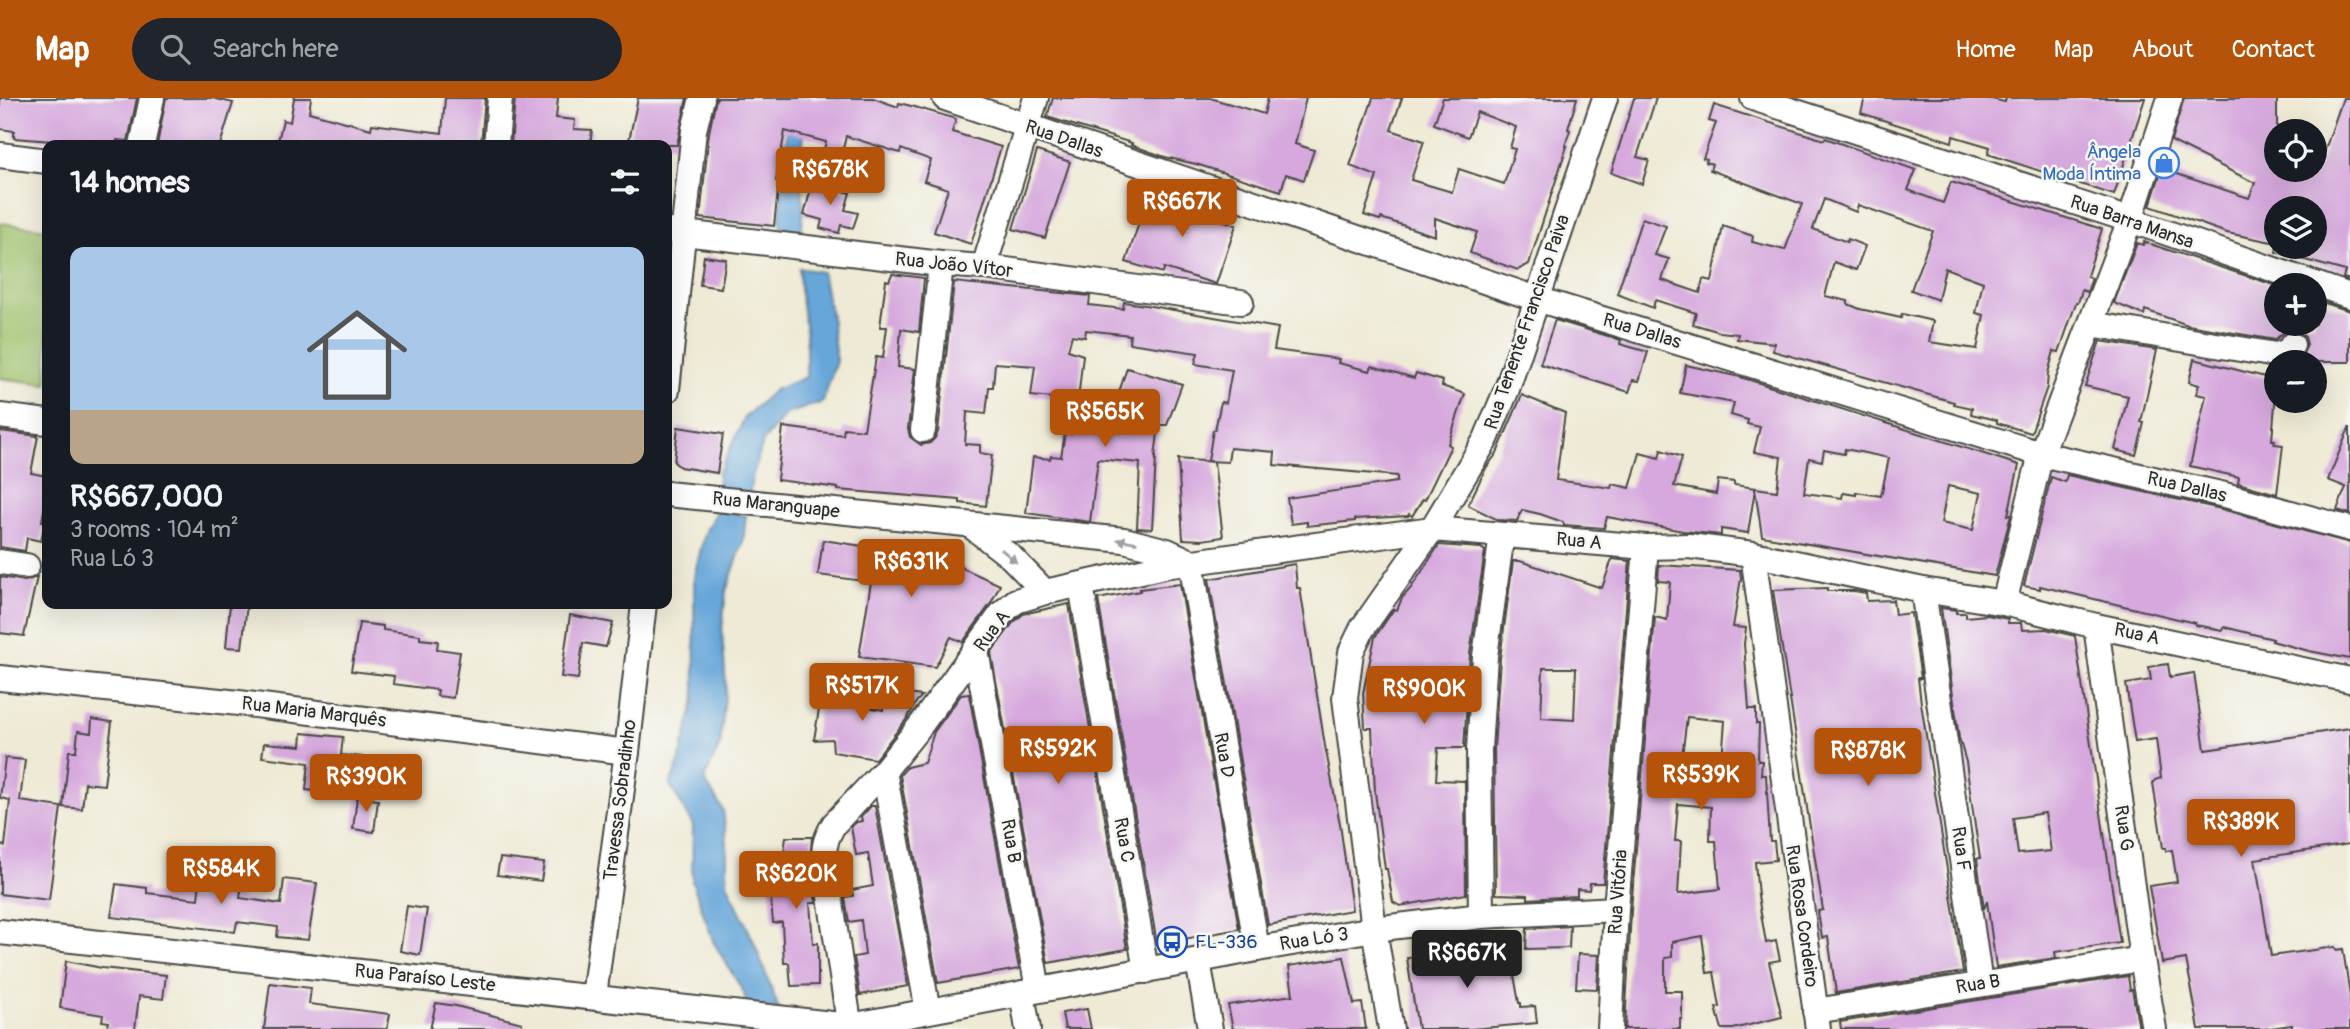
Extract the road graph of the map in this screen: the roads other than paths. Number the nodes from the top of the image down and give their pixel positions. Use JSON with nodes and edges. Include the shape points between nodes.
{"nodes":[{"id":1,"x":152,"y":98,"type":"edge"},
{"id":2,"x":500,"y":98,"type":"edge"},
{"id":3,"x":702,"y":98,"type":"edge"},
{"id":4,"x":945,"y":98,"type":"edge"},
{"id":5,"x":1036,"y":98,"type":"edge"},
{"id":6,"x":1605,"y":98,"type":"edge"},
{"id":7,"x":1753,"y":98,"type":"edge"},
{"id":8,"x":2170,"y":98,"type":"edge"},
{"id":9,"x":1026,"y":127,"type":"junction"},
{"id":10,"x":143,"y":140,"type":"edge"},
{"id":11,"x":496,"y":140,"type":"edge"},
{"id":12,"x":0,"y":155,"type":"edge"},
{"id":13,"x":42,"y":160,"type":"edge"},
{"id":14,"x":2130,"y":220,"type":"junction"},
{"id":15,"x":675,"y":232,"type":"edge"},
{"id":16,"x":941,"y":264,"type":"junction"},
{"id":17,"x":984,"y":267,"type":"junction"},
{"id":18,"x":672,"y":291,"type":"edge"},
{"id":19,"x":2350,"y":296,"type":"edge"},
{"id":20,"x":1537,"y":299,"type":"junction"},
{"id":21,"x":1241,"y":302,"type":"dead end"},
{"id":22,"x":2091,"y":324,"type":"junction"},
{"id":23,"x":2292,"y":345,"type":"dead end"},
{"id":24,"x":0,"y":416,"type":"edge"},
{"id":25,"x":42,"y":421,"type":"edge"},
{"id":26,"x":923,"y":430,"type":"dead end"},
{"id":27,"x":2041,"y":454,"type":"junction"},
{"id":28,"x":672,"y":494,"type":"edge"},
{"id":29,"x":969,"y":524,"type":"junction"},
{"id":30,"x":1432,"y":529,"type":"junction"},
{"id":31,"x":2350,"y":529,"type":"edge"},
{"id":32,"x":1502,"y":535,"type":"junction"},
{"id":33,"x":1646,"y":547,"type":"junction"},
{"id":34,"x":1753,"y":554,"type":"junction"},
{"id":35,"x":0,"y":562,"type":"edge"},
{"id":36,"x":1191,"y":562,"type":"junction"},
{"id":37,"x":27,"y":566,"type":"dead end"},
{"id":38,"x":1081,"y":585,"type":"junction"},
{"id":39,"x":1923,"y":590,"type":"junction"},
{"id":40,"x":1045,"y":592,"type":"junction"},
{"id":41,"x":2004,"y":603,"type":"junction"},
{"id":42,"x":643,"y":609,"type":"edge"},
{"id":43,"x":2096,"y":626,"type":"junction"},
{"id":44,"x":976,"y":651,"type":"junction"},
{"id":45,"x":0,"y":678,"type":"edge"},
{"id":46,"x":2350,"y":680,"type":"edge"},
{"id":47,"x":627,"y":752,"type":"junction"},
{"id":48,"x":884,"y":771,"type":"junction"},
{"id":49,"x":1616,"y":909,"type":"junction"},
{"id":50,"x":1480,"y":916,"type":"junction"},
{"id":51,"x":1374,"y":929,"type":"junction"},
{"id":52,"x":0,"y":932,"type":"edge"},
{"id":53,"x":1257,"y":949,"type":"junction"},
{"id":54,"x":2142,"y":959,"type":"junction"},
{"id":55,"x":1198,"y":961,"type":"junction"},
{"id":56,"x":1146,"y":971,"type":"junction"},
{"id":57,"x":1980,"y":984,"type":"junction"},
{"id":58,"x":1030,"y":991,"type":"junction"},
{"id":59,"x":594,"y":996,"type":"junction"},
{"id":60,"x":928,"y":1011,"type":"junction"},
{"id":61,"x":1816,"y":1020,"type":"edge"},
{"id":62,"x":850,"y":1027,"type":"edge"},
{"id":63,"x":1028,"y":1029,"type":"edge"},
{"id":64,"x":1210,"y":1029,"type":"edge"},
{"id":65,"x":1391,"y":1029,"type":"edge"},
{"id":66,"x":1610,"y":1029,"type":"edge"},
{"id":67,"x":2154,"y":1029,"type":"edge"}],
"edges":[{"from":1,"to":10,"type":"street"},
{"from":2,"to":11,"type":"street"},
{"from":3,"to":15,"type":"street"},
{"from":4,"to":9,"type":"street","name":"Rua Dallas"},
{"from":5,"to":9,"type":"street"},
{"from":6,"to":20,"type":"street","name":"Rua Tenente Francisco Paiva"},
{"from":7,"to":14,"type":"street","name":"Rua Barra Mansa"},
{"from":8,"to":14,"type":"street"},
{"from":9,"to":17,"type":"street"},
{"from":9,"to":20,"type":"street","name":"Rua Dallas"},
{"from":12,"to":13,"type":"street"},
{"from":14,"to":19,"type":"street","name":"Rua Barra Mansa"},
{"from":14,"to":22,"type":"street"},
{"from":15,"to":16,"type":"street","name":"Rua João Vítor"},
{"from":15,"to":18,"type":"street"},
{"from":16,"to":17,"type":"street","name":"Rua João Vítor"},
{"from":16,"to":26,"type":"street"},
{"from":17,"to":21,"type":"street","name":"Rua João Vítor"},
{"from":20,"to":27,"type":"street","name":"Rua Dallas"},
{"from":20,"to":30,"type":"street","name":"Rua Tenente Francisco Paiva","via":[[1486,439]]},
{"from":22,"to":23,"type":"street","via":[[2276,355],[2290,351]]},
{"from":22,"to":27,"type":"street"},
{"from":24,"to":25,"type":"street"},
{"from":27,"to":31,"type":"street","name":"Rua Dallas","via":[[2225,495]]},
{"from":27,"to":41,"type":"street"},
{"from":28,"to":29,"type":"street","name":"Rua Maranguape"},
{"from":36,"to":29,"type":"street","name":"Rua Maranguape","one_way":true,"via":[[1124,540]]},
{"from":29,"to":40,"type":"street","one_way":true},
{"from":30,"to":32,"type":"street","name":"Rua A"},
{"from":30,"to":36,"type":"street","name":"Rua A"},
{"from":30,"to":51,"type":"street","name":"Rua Tenente Francisco Paiva","via":[[1362,629],[1347,674],[1345,698]]},
{"from":32,"to":33,"type":"street","name":"Rua A"},
{"from":32,"to":50,"type":"street","via":[[1485,656],[1480,735]]},
{"from":33,"to":34,"type":"street","name":"Rua A","via":[[1689,546]]},
{"from":33,"to":49,"type":"street","name":"Rua Vitória"},
{"from":34,"to":39,"type":"street","name":"Rua A"},
{"from":34,"to":61,"type":"street","name":"Rua Rosa Cordeiro"},
{"from":35,"to":37,"type":"street"},
{"from":36,"to":38,"type":"street","name":"Rua A"},
{"from":36,"to":53,"type":"street","name":"Rua D"},
{"from":38,"to":40,"type":"street","name":"Rua A"},
{"from":38,"to":56,"type":"street","name":"Rua C"},
{"from":39,"to":41,"type":"street","name":"Rua A"},
{"from":39,"to":57,"type":"street","name":"Rua F"},
{"from":40,"to":44,"type":"street","name":"Rua A","via":[[1016,601]]},
{"from":41,"to":43,"type":"street","name":"Rua A"},
{"from":42,"to":47,"type":"street","name":"Travessa Sobradinho"},
{"from":43,"to":46,"type":"street","name":"Rua A"},
{"from":43,"to":54,"type":"street","name":"Rua G"},
{"from":44,"to":48,"type":"street","name":"Rua A"},
{"from":44,"to":58,"type":"street","name":"Rua B"},
{"from":45,"to":47,"type":"street","name":"Rua Maria Marquês","via":[[226,701]]},
{"from":47,"to":59,"type":"street","name":"Travessa Sobradinho"},
{"from":48,"to":60,"type":"street"},
{"from":48,"to":62,"type":"street","name":"Rua A","via":[[834,824],[824,845]]},
{"from":49,"to":50,"type":"street","name":"Rua Ló 3"},
{"from":49,"to":66,"type":"street","name":"Rua Vitória"},
{"from":50,"to":51,"type":"street","name":"Rua Ló 3"},
{"from":51,"to":53,"type":"street","name":"Rua Ló 3"},
{"from":51,"to":65,"type":"street","name":"Rua Tenente Francisco Paiva"},
{"from":52,"to":59,"type":"street","name":"Rua Paraíso Leste"},
{"from":53,"to":55,"type":"street","name":"Rua Ló 3"},
{"from":54,"to":57,"type":"street","name":"Rua B"},
{"from":54,"to":67,"type":"street","name":"Rua G"},
{"from":55,"to":56,"type":"street","name":"Rua Ló 3"},
{"from":55,"to":64,"type":"street"},
{"from":56,"to":58,"type":"street","name":"Rua Ló 3"},
{"from":57,"to":61,"type":"street","name":"Rua B"},
{"from":58,"to":60,"type":"street","name":"Rua Ló 3"},
{"from":58,"to":63,"type":"street","name":"Rua B"},
{"from":59,"to":62,"type":"street","name":"Rua Paraíso Leste"},
{"from":60,"to":62,"type":"street","name":"Rua Ló 3"}]}
